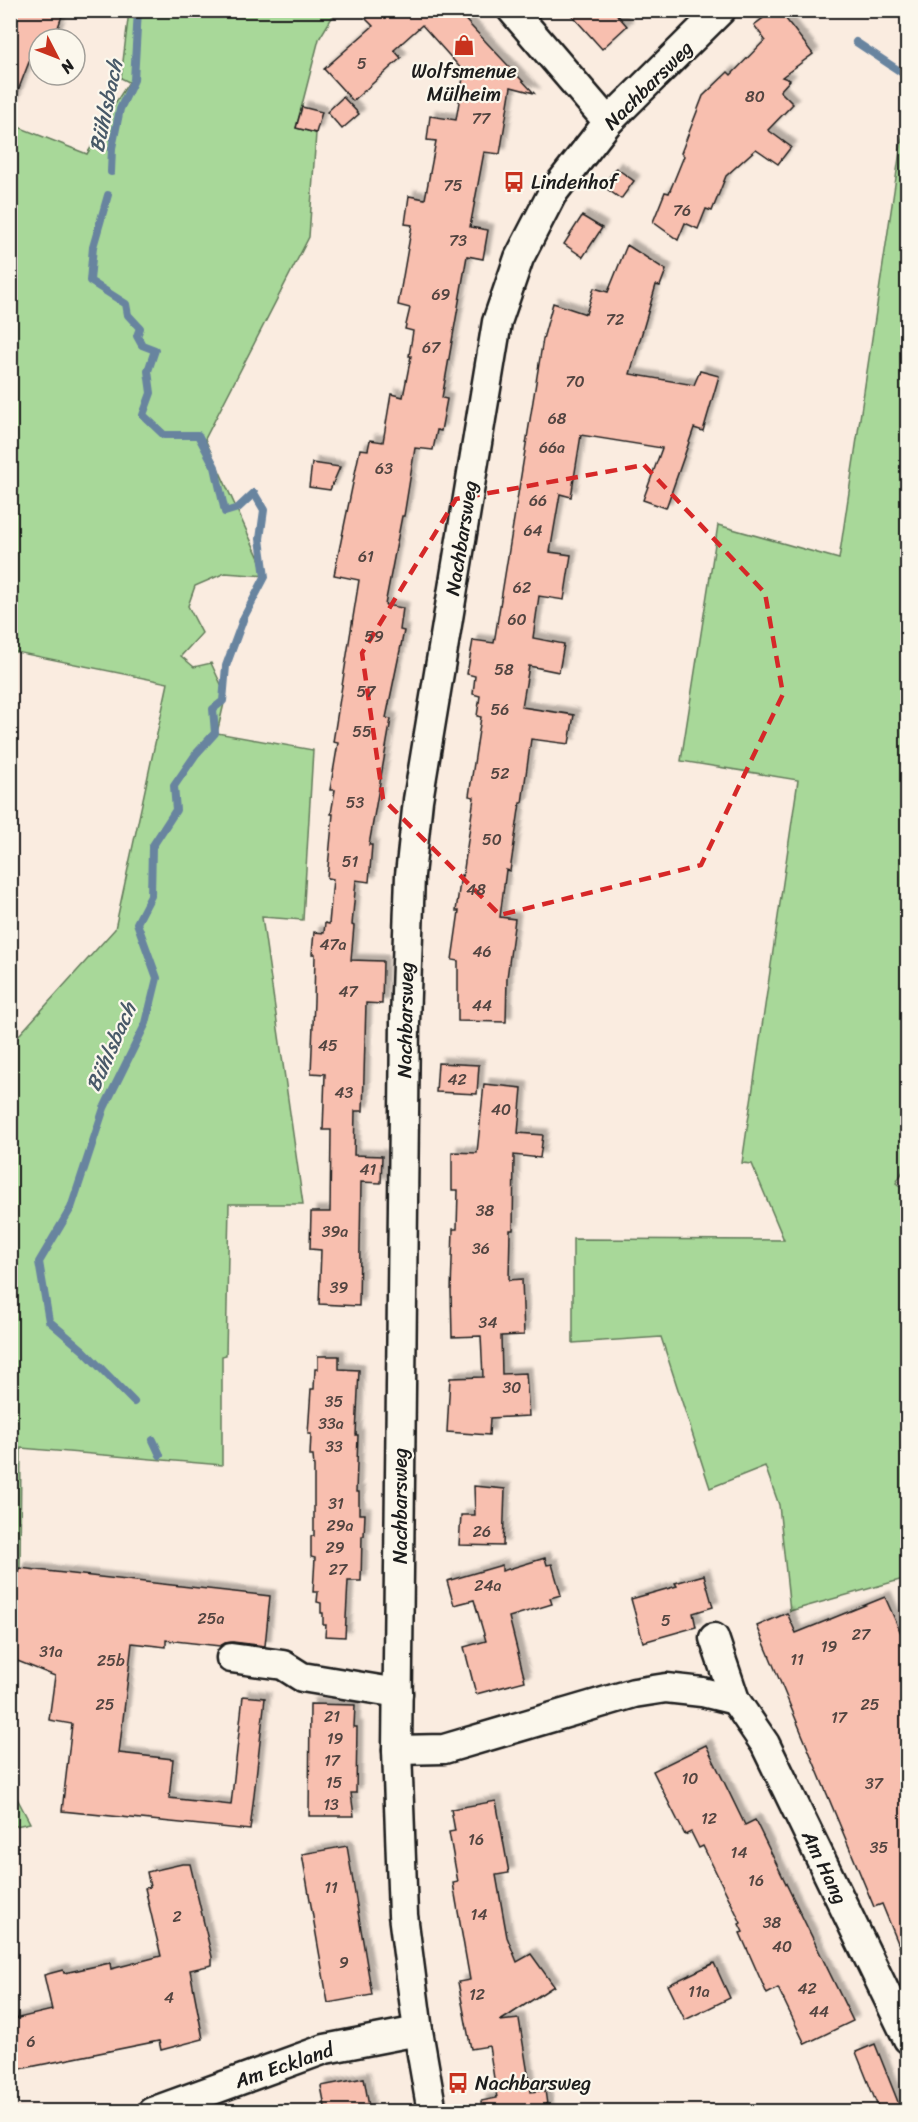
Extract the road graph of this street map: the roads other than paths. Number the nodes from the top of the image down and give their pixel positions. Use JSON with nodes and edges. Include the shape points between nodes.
{"nodes":[{"id":1,"x":512,"y":10,"type":"edge"},
{"id":2,"x":721,"y":10,"type":"edge"},
{"id":3,"x":608,"y":123,"type":"junction"},
{"id":4,"x":714,"y":1638,"type":"dead end"},
{"id":5,"x":231,"y":1658,"type":"dead end"},
{"id":6,"x":398,"y":1693,"type":"junction"},
{"id":7,"x":735,"y":1700,"type":"junction"},
{"id":8,"x":397,"y":1750,"type":"junction"},
{"id":9,"x":418,"y":2031,"type":"junction"},
{"id":10,"x":908,"y":2039,"type":"edge"},
{"id":11,"x":152,"y":2112,"type":"edge"},
{"id":12,"x":432,"y":2112,"type":"edge"}],
"edges":[{"from":1,"to":3,"type":"street"},
{"from":2,"to":3,"type":"street","name":"Nachbarsweg"},
{"from":3,"to":6,"type":"street","name":"Nachbarsweg","via":[[546,203],[519,258],[497,322],[418,800],[410,875],[405,1022]]},
{"from":4,"to":7,"type":"street","name":"Am Hang"},
{"from":5,"to":6,"type":"street","via":[[283,1665],[302,1677]]},
{"from":6,"to":8,"type":"street","name":"Nachbarsweg"},
{"from":7,"to":8,"type":"street","via":[[666,1688],[633,1693],[444,1749]]},
{"from":7,"to":10,"type":"street","name":"Am Hang","via":[[765,1744]]},
{"from":8,"to":9,"type":"street","name":"Nachbarsweg","via":[[402,1915]]},
{"from":9,"to":11,"type":"street","name":"Am Eckland","via":[[325,2049]]},
{"from":9,"to":12,"type":"street","name":"Nachbarsweg"}]}
